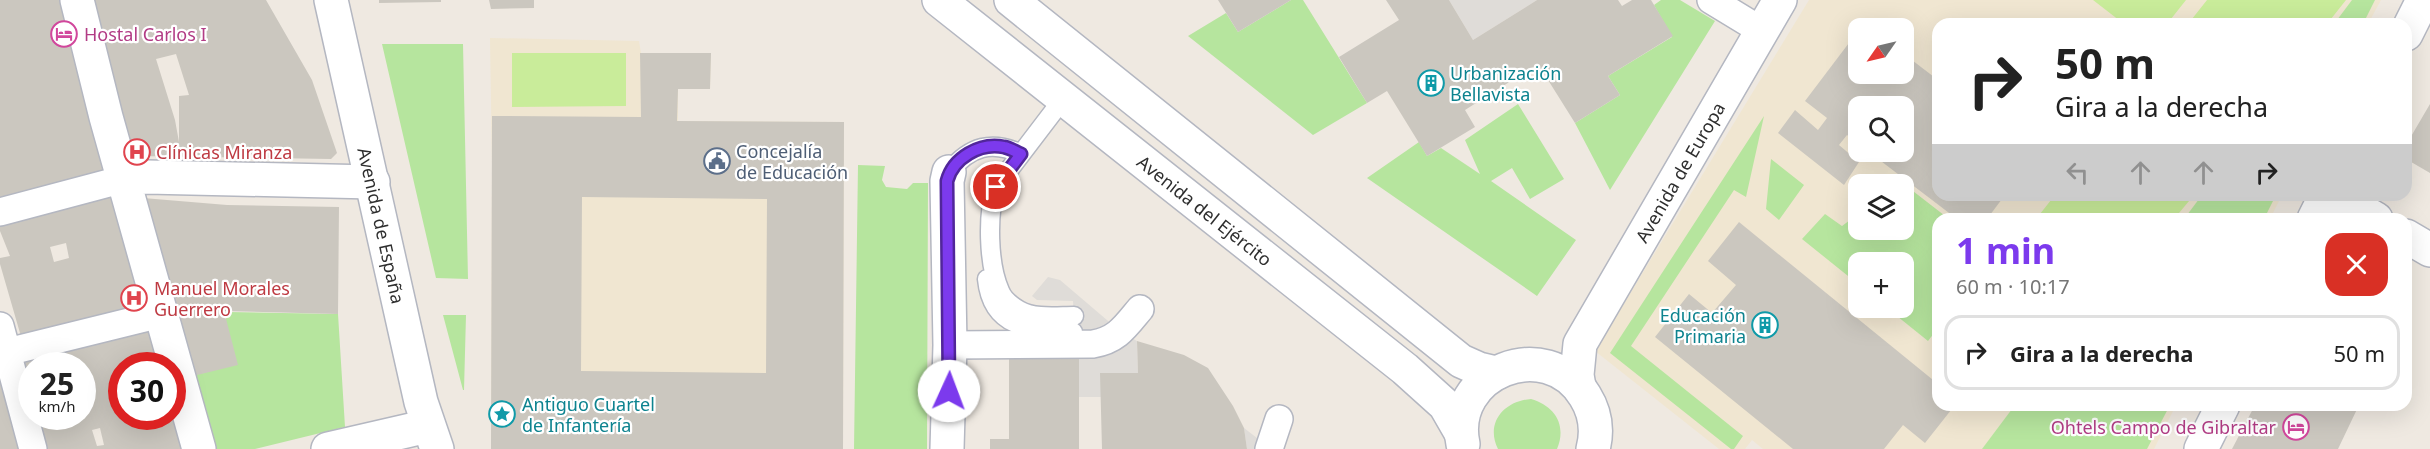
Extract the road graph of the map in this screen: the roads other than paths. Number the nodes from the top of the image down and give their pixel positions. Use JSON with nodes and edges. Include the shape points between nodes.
{"nodes":[{"id":1,"x":76,"y":0,"type":"edge"},
{"id":2,"x":331,"y":0,"type":"edge"},
{"id":3,"x":939,"y":0,"type":"edge"},
{"id":4,"x":1011,"y":0,"type":"edge"},
{"id":5,"x":1711,"y":0,"type":"edge"},
{"id":6,"x":1780,"y":0,"type":"edge"},
{"id":7,"x":2423,"y":0,"type":"edge"},
{"id":8,"x":2412,"y":22,"type":"edge"},
{"id":9,"x":1762,"y":32,"type":"junction"},
{"id":10,"x":1063,"y":99,"type":"junction"},
{"id":11,"x":1021,"y":154,"type":"junction"},
{"id":12,"x":950,"y":172,"type":"joint"},
{"id":13,"x":124,"y":179,"type":"junction"},
{"id":14,"x":373,"y":182,"type":"junction"},
{"id":15,"x":2345,"y":201,"type":"edge"},
{"id":16,"x":0,"y":212,"type":"edge"},
{"id":17,"x":2366,"y":213,"type":"edge"},
{"id":18,"x":2412,"y":240,"type":"edge"},
{"id":19,"x":2430,"y":250,"type":"edge"},
{"id":20,"x":1140,"y":309,"type":"dead end"},
{"id":21,"x":161,"y":314,"type":"junction"},
{"id":22,"x":1073,"y":324,"type":"dead end"},
{"id":23,"x":3,"y":339,"type":"edge"},
{"id":24,"x":1580,"y":344,"type":"junction"},
{"id":25,"x":950,"y":345,"type":"junction"},
{"id":26,"x":1530,"y":364,"type":"junction"},
{"id":27,"x":1496,"y":373,"type":"junction"},
{"id":28,"x":1579,"y":387,"type":"junction"},
{"id":29,"x":2220,"y":411,"type":"edge"},
{"id":30,"x":1279,"y":419,"type":"dead end"},
{"id":31,"x":433,"y":437,"type":"edge"},
{"id":32,"x":1462,"y":440,"type":"edge"},
{"id":33,"x":1596,"y":446,"type":"edge"},
{"id":34,"x":33,"y":449,"type":"edge"},
{"id":35,"x":199,"y":449,"type":"edge"},
{"id":36,"x":328,"y":449,"type":"edge"},
{"id":37,"x":947,"y":449,"type":"edge"},
{"id":38,"x":1269,"y":449,"type":"edge"},
{"id":39,"x":2201,"y":449,"type":"edge"}],
"edges":[{"from":1,"to":13,"type":"main road"},
{"from":2,"to":14,"type":"main road","name":"Avenida de España"},
{"from":3,"to":10,"type":"main road","name":"Avenida del Ejército"},
{"from":4,"to":27,"type":"main road","via":[[1461,361]]},
{"from":5,"to":9,"type":"street"},
{"from":6,"to":9,"type":"main road","name":"Avenida de Europa"},
{"from":7,"to":8,"type":"main road"},
{"from":9,"to":24,"type":"main road","name":"Avenida de Europa"},
{"from":10,"to":11,"type":"lane"},
{"from":10,"to":32,"type":"main road","name":"Avenida del Ejército","via":[[1405,369],[1445,405]]},
{"from":11,"to":12,"type":"lane","via":[[1006,147],[987,147],[962,158]]},
{"from":11,"to":22,"type":"lane","via":[[996,187],[992,200],[992,251],[987,265],[990,299],[999,313],[1029,328]]},
{"from":12,"to":25,"type":"main road"},
{"from":13,"to":14,"type":"main road"},
{"from":13,"to":16,"type":"street"},
{"from":13,"to":21,"type":"main road"},
{"from":14,"to":31,"type":"main road","name":"Avenida de España"},
{"from":15,"to":17,"type":"main road"},
{"from":18,"to":19,"type":"main road"},
{"from":20,"to":25,"type":"street","via":[[1121,332],[1107,342],[1093,345]]},
{"from":21,"to":23,"type":"street"},
{"from":21,"to":35,"type":"main road"},
{"from":23,"to":34,"type":"street"},
{"from":24,"to":26,"type":"main road","via":[[1549,360]]},
{"from":24,"to":28,"type":"main road","name":"Avenida de Europa"},
{"from":25,"to":37,"type":"main road"},
{"from":26,"to":27,"type":"main road"},
{"from":26,"to":28,"type":"main road","via":[[1556,371]]},
{"from":27,"to":32,"type":"main road","via":[[1481,383],[1470,398]]},
{"from":28,"to":33,"type":"main road","via":[[1595,421]]},
{"from":29,"to":39,"type":"main road"},
{"from":30,"to":38,"type":"street"},
{"from":31,"to":36,"type":"main road"}]}
